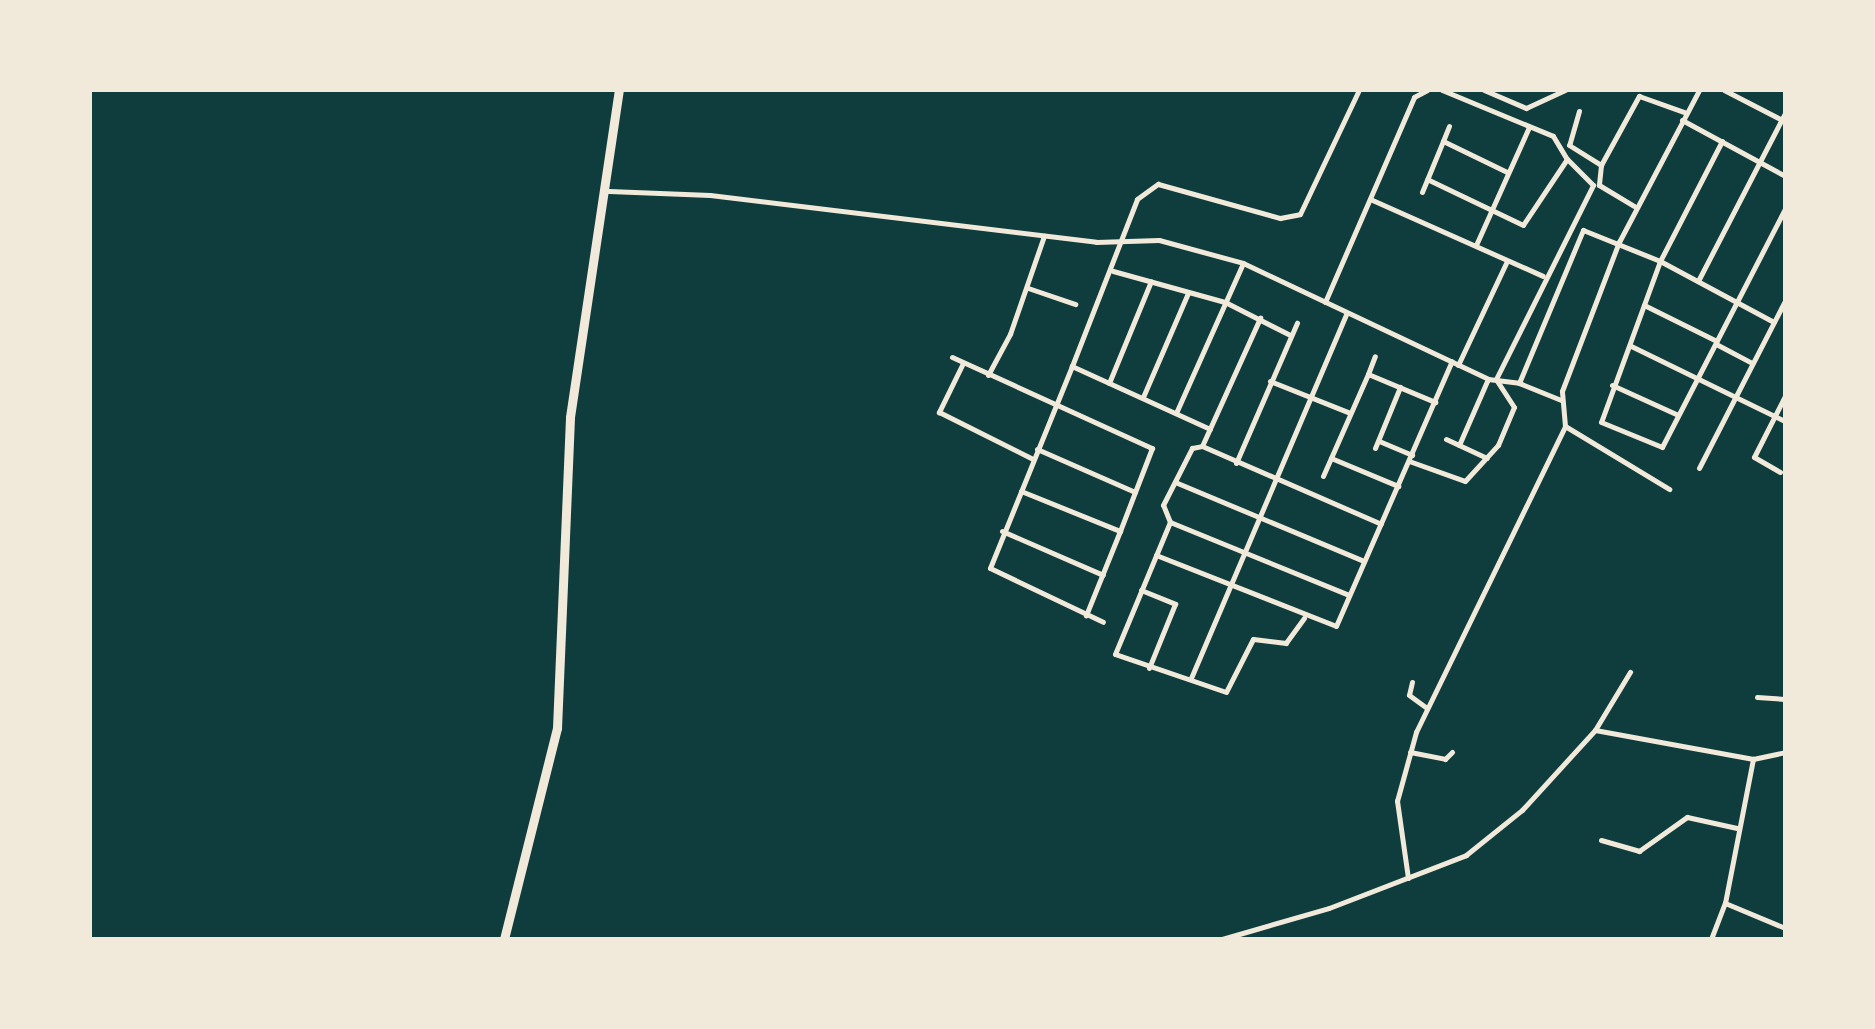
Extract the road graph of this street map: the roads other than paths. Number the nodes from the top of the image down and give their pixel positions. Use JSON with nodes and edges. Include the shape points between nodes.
{"nodes":[{"id":1,"x":621,"y":90,"type":"edge"},
{"id":2,"x":1359,"y":90,"type":"edge"},
{"id":3,"x":1427,"y":90,"type":"edge"},
{"id":4,"x":1442,"y":90,"type":"edge"},
{"id":5,"x":1484,"y":90,"type":"edge"},
{"id":6,"x":1563,"y":90,"type":"edge"},
{"id":7,"x":1699,"y":90,"type":"edge"},
{"id":8,"x":1724,"y":90,"type":"edge"},
{"id":9,"x":1748,"y":90,"type":"edge"},
{"id":10,"x":1743,"y":99,"type":"junction"},
{"id":11,"x":1579,"y":111,"type":"dead end"},
{"id":12,"x":1683,"y":116,"type":"junction"},
{"id":13,"x":1784,"y":118,"type":"edge"},
{"id":14,"x":1449,"y":126,"type":"dead end"},
{"id":15,"x":1529,"y":127,"type":"junction"},
{"id":16,"x":1443,"y":141,"type":"junction"},
{"id":17,"x":1722,"y":141,"type":"junction"},
{"id":18,"x":1567,"y":160,"type":"junction"},
{"id":19,"x":1760,"y":161,"type":"junction"},
{"id":20,"x":1601,"y":164,"type":"junction"},
{"id":21,"x":1508,"y":172,"type":"junction"},
{"id":22,"x":1785,"y":176,"type":"edge"},
{"id":23,"x":1427,"y":180,"type":"junction"},
{"id":24,"x":610,"y":191,"type":"junction"},
{"id":25,"x":1422,"y":192,"type":"dead end"},
{"id":26,"x":1370,"y":199,"type":"junction"},
{"id":27,"x":1634,"y":206,"type":"junction"},
{"id":28,"x":1785,"y":209,"type":"edge"},
{"id":29,"x":1492,"y":210,"type":"junction"},
{"id":30,"x":1044,"y":236,"type":"junction"},
{"id":31,"x":1124,"y":238,"type":"junction"},
{"id":32,"x":1619,"y":242,"type":"junction"},
{"id":33,"x":1476,"y":246,"type":"junction"},
{"id":34,"x":1507,"y":261,"type":"junction"},
{"id":35,"x":1660,"y":261,"type":"junction"},
{"id":36,"x":1243,"y":263,"type":"junction"},
{"id":37,"x":1113,"y":271,"type":"junction"},
{"id":38,"x":1542,"y":276,"type":"junction"},
{"id":39,"x":1698,"y":280,"type":"junction"},
{"id":40,"x":1151,"y":281,"type":"junction"},
{"id":41,"x":1028,"y":288,"type":"junction"},
{"id":42,"x":1188,"y":293,"type":"junction"},
{"id":43,"x":1785,"y":301,"type":"edge"},
{"id":44,"x":1225,"y":302,"type":"junction"},
{"id":45,"x":1324,"y":302,"type":"junction"},
{"id":46,"x":1737,"y":302,"type":"junction"},
{"id":47,"x":1075,"y":304,"type":"dead end"},
{"id":48,"x":1644,"y":305,"type":"junction"},
{"id":49,"x":1347,"y":312,"type":"junction"},
{"id":50,"x":1782,"y":314,"type":"edge"},
{"id":51,"x":1260,"y":318,"type":"junction"},
{"id":52,"x":1774,"y":322,"type":"junction"},
{"id":53,"x":1297,"y":323,"type":"dead end"},
{"id":54,"x":1290,"y":336,"type":"junction"},
{"id":55,"x":1716,"y":343,"type":"junction"},
{"id":56,"x":1630,"y":345,"type":"junction"},
{"id":57,"x":1375,"y":356,"type":"dead end"},
{"id":58,"x":952,"y":357,"type":"dead end"},
{"id":59,"x":964,"y":363,"type":"junction"},
{"id":60,"x":1456,"y":363,"type":"junction"},
{"id":61,"x":1752,"y":363,"type":"junction"},
{"id":62,"x":1072,"y":366,"type":"junction"},
{"id":63,"x":1368,"y":374,"type":"junction"},
{"id":64,"x":988,"y":375,"type":"junction"},
{"id":65,"x":1492,"y":379,"type":"junction"},
{"id":66,"x":1696,"y":380,"type":"junction"},
{"id":67,"x":1270,"y":381,"type":"junction"},
{"id":68,"x":1109,"y":382,"type":"junction"},
{"id":69,"x":1519,"y":383,"type":"junction"},
{"id":70,"x":1612,"y":385,"type":"junction"},
{"id":71,"x":1400,"y":387,"type":"junction"},
{"id":72,"x":1736,"y":395,"type":"junction"},
{"id":73,"x":1311,"y":396,"type":"junction"},
{"id":74,"x":1785,"y":396,"type":"edge"},
{"id":75,"x":1143,"y":397,"type":"junction"},
{"id":76,"x":1561,"y":400,"type":"junction"},
{"id":77,"x":1436,"y":402,"type":"junction"},
{"id":78,"x":1054,"y":405,"type":"junction"},
{"id":79,"x":1176,"y":413,"type":"junction"},
{"id":80,"x":1350,"y":414,"type":"junction"},
{"id":81,"x":1678,"y":415,"type":"junction"},
{"id":82,"x":1774,"y":416,"type":"junction"},
{"id":83,"x":1785,"y":421,"type":"edge"},
{"id":84,"x":1565,"y":426,"type":"junction"},
{"id":85,"x":1210,"y":429,"type":"junction"},
{"id":86,"x":1446,"y":439,"type":"dead end"},
{"id":87,"x":1379,"y":441,"type":"junction"},
{"id":88,"x":1458,"y":444,"type":"junction"},
{"id":89,"x":1202,"y":446,"type":"junction"},
{"id":90,"x":1375,"y":448,"type":"dead end"},
{"id":91,"x":1037,"y":449,"type":"junction"},
{"id":92,"x":1331,"y":458,"type":"junction"},
{"id":93,"x":1410,"y":458,"type":"junction"},
{"id":94,"x":1487,"y":458,"type":"junction"},
{"id":95,"x":1033,"y":459,"type":"junction"},
{"id":96,"x":1236,"y":463,"type":"junction"},
{"id":97,"x":1699,"y":468,"type":"dead end"},
{"id":98,"x":1780,"y":472,"type":"dead end"},
{"id":99,"x":1324,"y":476,"type":"dead end"},
{"id":100,"x":1275,"y":480,"type":"junction"},
{"id":101,"x":1176,"y":482,"type":"junction"},
{"id":102,"x":1398,"y":486,"type":"junction"},
{"id":103,"x":1669,"y":489,"type":"dead end"},
{"id":104,"x":1020,"y":490,"type":"junction"},
{"id":105,"x":1135,"y":492,"type":"junction"},
{"id":106,"x":1258,"y":517,"type":"junction"},
{"id":107,"x":1170,"y":522,"type":"junction"},
{"id":108,"x":1381,"y":524,"type":"junction"},
{"id":109,"x":1002,"y":531,"type":"junction"},
{"id":110,"x":1120,"y":532,"type":"junction"},
{"id":111,"x":1244,"y":551,"type":"junction"},
{"id":112,"x":1156,"y":555,"type":"junction"},
{"id":113,"x":1364,"y":561,"type":"junction"},
{"id":114,"x":1103,"y":575,"type":"junction"},
{"id":115,"x":1230,"y":586,"type":"junction"},
{"id":116,"x":1141,"y":590,"type":"junction"},
{"id":117,"x":1350,"y":595,"type":"junction"},
{"id":118,"x":1086,"y":616,"type":"junction"},
{"id":119,"x":1304,"y":618,"type":"junction"},
{"id":120,"x":1103,"y":622,"type":"dead end"},
{"id":121,"x":1150,"y":668,"type":"junction"},
{"id":122,"x":1630,"y":672,"type":"dead end"},
{"id":123,"x":1191,"y":678,"type":"junction"},
{"id":124,"x":1412,"y":682,"type":"dead end"},
{"id":125,"x":1757,"y":697,"type":"dead end"},
{"id":126,"x":1785,"y":698,"type":"edge"},
{"id":127,"x":1428,"y":708,"type":"junction"},
{"id":128,"x":1595,"y":730,"type":"junction"},
{"id":129,"x":1409,"y":752,"type":"junction"},
{"id":130,"x":1452,"y":752,"type":"dead end"},
{"id":131,"x":1785,"y":752,"type":"edge"},
{"id":132,"x":1753,"y":759,"type":"junction"},
{"id":133,"x":1738,"y":828,"type":"junction"},
{"id":134,"x":1601,"y":840,"type":"dead end"},
{"id":135,"x":1408,"y":878,"type":"junction"},
{"id":136,"x":1726,"y":904,"type":"junction"},
{"id":137,"x":1785,"y":928,"type":"edge"},
{"id":138,"x":506,"y":939,"type":"edge"},
{"id":139,"x":1222,"y":939,"type":"edge"},
{"id":140,"x":1711,"y":939,"type":"edge"}],
"edges":[{"from":1,"to":24,"type":"main road"},
{"from":2,"to":31,"type":"street","via":[[1300,214],[1280,218],[1158,184],[1136,199]]},
{"from":3,"to":26,"type":"street","via":[[1414,97]]},
{"from":4,"to":15,"type":"street"},
{"from":5,"to":6,"type":"street","via":[[1526,108]]},
{"from":7,"to":12,"type":"street"},
{"from":8,"to":10,"type":"street"},
{"from":9,"to":10,"type":"street"},
{"from":10,"to":13,"type":"street"},
{"from":11,"to":20,"type":"street","via":[[1567,142]]},
{"from":12,"to":17,"type":"street"},
{"from":12,"to":20,"type":"street","via":[[1639,96]]},
{"from":12,"to":27,"type":"street"},
{"from":13,"to":19,"type":"street"},
{"from":14,"to":16,"type":"street"},
{"from":15,"to":18,"type":"street","via":[[1560,142]]},
{"from":15,"to":21,"type":"street"},
{"from":16,"to":21,"type":"street"},
{"from":16,"to":23,"type":"street"},
{"from":17,"to":19,"type":"street"},
{"from":17,"to":35,"type":"street"},
{"from":18,"to":29,"type":"street","via":[[1528,224]]},
{"from":18,"to":38,"type":"street","via":[[1593,188]]},
{"from":19,"to":22,"type":"street"},
{"from":19,"to":39,"type":"street"},
{"from":20,"to":27,"type":"street","via":[[1598,184]]},
{"from":21,"to":29,"type":"street"},
{"from":23,"to":25,"type":"street"},
{"from":23,"to":29,"type":"street"},
{"from":24,"to":30,"type":"street","via":[[710,194]]},
{"from":24,"to":138,"type":"main road","via":[[574,406],[560,729]]},
{"from":26,"to":33,"type":"street"},
{"from":26,"to":45,"type":"street"},
{"from":27,"to":32,"type":"street"},
{"from":28,"to":46,"type":"street"},
{"from":29,"to":33,"type":"street"},
{"from":30,"to":31,"type":"street"},
{"from":30,"to":41,"type":"street"},
{"from":31,"to":36,"type":"street","via":[[1160,240]]},
{"from":31,"to":37,"type":"street"},
{"from":32,"to":35,"type":"street"},
{"from":32,"to":69,"type":"street","via":[[1591,229],[1580,232]]},
{"from":32,"to":76,"type":"street"},
{"from":33,"to":34,"type":"street"},
{"from":34,"to":38,"type":"street"},
{"from":34,"to":60,"type":"street"},
{"from":35,"to":39,"type":"street"},
{"from":35,"to":48,"type":"street"},
{"from":36,"to":44,"type":"street"},
{"from":36,"to":45,"type":"street"},
{"from":37,"to":40,"type":"street"},
{"from":37,"to":62,"type":"street"},
{"from":38,"to":65,"type":"street"},
{"from":39,"to":46,"type":"street"},
{"from":40,"to":42,"type":"street"},
{"from":40,"to":68,"type":"street"},
{"from":41,"to":47,"type":"street"},
{"from":41,"to":64,"type":"street"},
{"from":42,"to":44,"type":"street"},
{"from":42,"to":75,"type":"street"},
{"from":43,"to":50,"type":"street"},
{"from":44,"to":51,"type":"street"},
{"from":44,"to":79,"type":"street"},
{"from":45,"to":49,"type":"street"},
{"from":46,"to":52,"type":"street"},
{"from":46,"to":55,"type":"street"},
{"from":48,"to":55,"type":"street"},
{"from":48,"to":56,"type":"street"},
{"from":49,"to":60,"type":"street"},
{"from":49,"to":73,"type":"street"},
{"from":50,"to":52,"type":"street"},
{"from":51,"to":54,"type":"street"},
{"from":51,"to":85,"type":"street"},
{"from":52,"to":61,"type":"street"},
{"from":53,"to":54,"type":"street"},
{"from":54,"to":67,"type":"street"},
{"from":55,"to":61,"type":"street"},
{"from":55,"to":66,"type":"street"},
{"from":56,"to":66,"type":"street"},
{"from":56,"to":70,"type":"street"},
{"from":57,"to":63,"type":"street"},
{"from":58,"to":59,"type":"street"},
{"from":59,"to":64,"type":"street"},
{"from":59,"to":95,"type":"street","via":[[939,412]]},
{"from":60,"to":65,"type":"street"},
{"from":60,"to":77,"type":"street"},
{"from":61,"to":72,"type":"street"},
{"from":62,"to":68,"type":"street"},
{"from":62,"to":78,"type":"street"},
{"from":63,"to":71,"type":"street"},
{"from":63,"to":80,"type":"street"},
{"from":64,"to":78,"type":"street"},
{"from":65,"to":69,"type":"street"},
{"from":65,"to":88,"type":"street"},
{"from":65,"to":94,"type":"street","via":[[1514,410]]},
{"from":66,"to":72,"type":"street"},
{"from":66,"to":81,"type":"street"},
{"from":67,"to":73,"type":"street"},
{"from":67,"to":96,"type":"street"},
{"from":68,"to":75,"type":"street"},
{"from":69,"to":76,"type":"street"},
{"from":70,"to":81,"type":"street"},
{"from":70,"to":81,"type":"street","via":[[1600,420],[1655,448]]},
{"from":71,"to":77,"type":"street"},
{"from":71,"to":87,"type":"street"},
{"from":72,"to":82,"type":"street"},
{"from":72,"to":97,"type":"street"},
{"from":73,"to":80,"type":"street"},
{"from":73,"to":100,"type":"street"},
{"from":74,"to":82,"type":"street"},
{"from":75,"to":79,"type":"street"},
{"from":76,"to":84,"type":"street"},
{"from":77,"to":93,"type":"street"},
{"from":78,"to":91,"type":"street"},
{"from":78,"to":105,"type":"street","via":[[1152,448]]},
{"from":79,"to":85,"type":"street"},
{"from":80,"to":92,"type":"street"},
{"from":82,"to":83,"type":"street"},
{"from":82,"to":98,"type":"street","via":[[1754,457]]},
{"from":84,"to":103,"type":"street"},
{"from":84,"to":127,"type":"street"},
{"from":85,"to":89,"type":"street"},
{"from":86,"to":88,"type":"street"},
{"from":87,"to":90,"type":"street"},
{"from":87,"to":93,"type":"street"},
{"from":88,"to":94,"type":"street"},
{"from":89,"to":96,"type":"street"},
{"from":89,"to":101,"type":"street","via":[[1192,448]]},
{"from":91,"to":95,"type":"street"},
{"from":91,"to":105,"type":"street"},
{"from":92,"to":99,"type":"street"},
{"from":92,"to":102,"type":"street"},
{"from":93,"to":94,"type":"street","via":[[1466,482]]},
{"from":93,"to":102,"type":"street"},
{"from":95,"to":104,"type":"street"},
{"from":96,"to":100,"type":"street"},
{"from":100,"to":106,"type":"street"},
{"from":100,"to":108,"type":"street"},
{"from":101,"to":106,"type":"street"},
{"from":101,"to":107,"type":"street","via":[[1162,512]]},
{"from":102,"to":108,"type":"street"},
{"from":104,"to":109,"type":"street"},
{"from":104,"to":110,"type":"street"},
{"from":105,"to":110,"type":"street"},
{"from":106,"to":111,"type":"street"},
{"from":106,"to":113,"type":"street"},
{"from":107,"to":111,"type":"street"},
{"from":107,"to":112,"type":"street"},
{"from":108,"to":113,"type":"street"},
{"from":109,"to":114,"type":"street"},
{"from":109,"to":118,"type":"street","via":[[990,561],[993,575]]},
{"from":110,"to":114,"type":"street"},
{"from":111,"to":115,"type":"street"},
{"from":111,"to":117,"type":"street"},
{"from":112,"to":115,"type":"street"},
{"from":112,"to":116,"type":"street"},
{"from":113,"to":117,"type":"street"},
{"from":114,"to":118,"type":"street"},
{"from":115,"to":119,"type":"street"},
{"from":115,"to":123,"type":"street"},
{"from":116,"to":121,"type":"street","via":[[1176,604]]},
{"from":116,"to":121,"type":"street","via":[[1115,654]]},
{"from":117,"to":119,"type":"street","via":[[1336,626]]},
{"from":118,"to":120,"type":"street"},
{"from":119,"to":123,"type":"street","via":[[1286,644],[1254,639],[1228,692]]},
{"from":121,"to":123,"type":"street"},
{"from":122,"to":128,"type":"street"},
{"from":124,"to":127,"type":"street","via":[[1409,695]]},
{"from":125,"to":126,"type":"street"},
{"from":127,"to":129,"type":"street"},
{"from":128,"to":132,"type":"street"},
{"from":128,"to":135,"type":"street","via":[[1484,843]]},
{"from":129,"to":130,"type":"street","via":[[1442,759]]},
{"from":129,"to":135,"type":"street","via":[[1398,801]]},
{"from":131,"to":132,"type":"street"},
{"from":132,"to":133,"type":"street"},
{"from":133,"to":134,"type":"street","via":[[1686,817],[1638,851]]},
{"from":133,"to":136,"type":"street"},
{"from":135,"to":139,"type":"street"},
{"from":136,"to":137,"type":"street"},
{"from":136,"to":140,"type":"street"}]}
